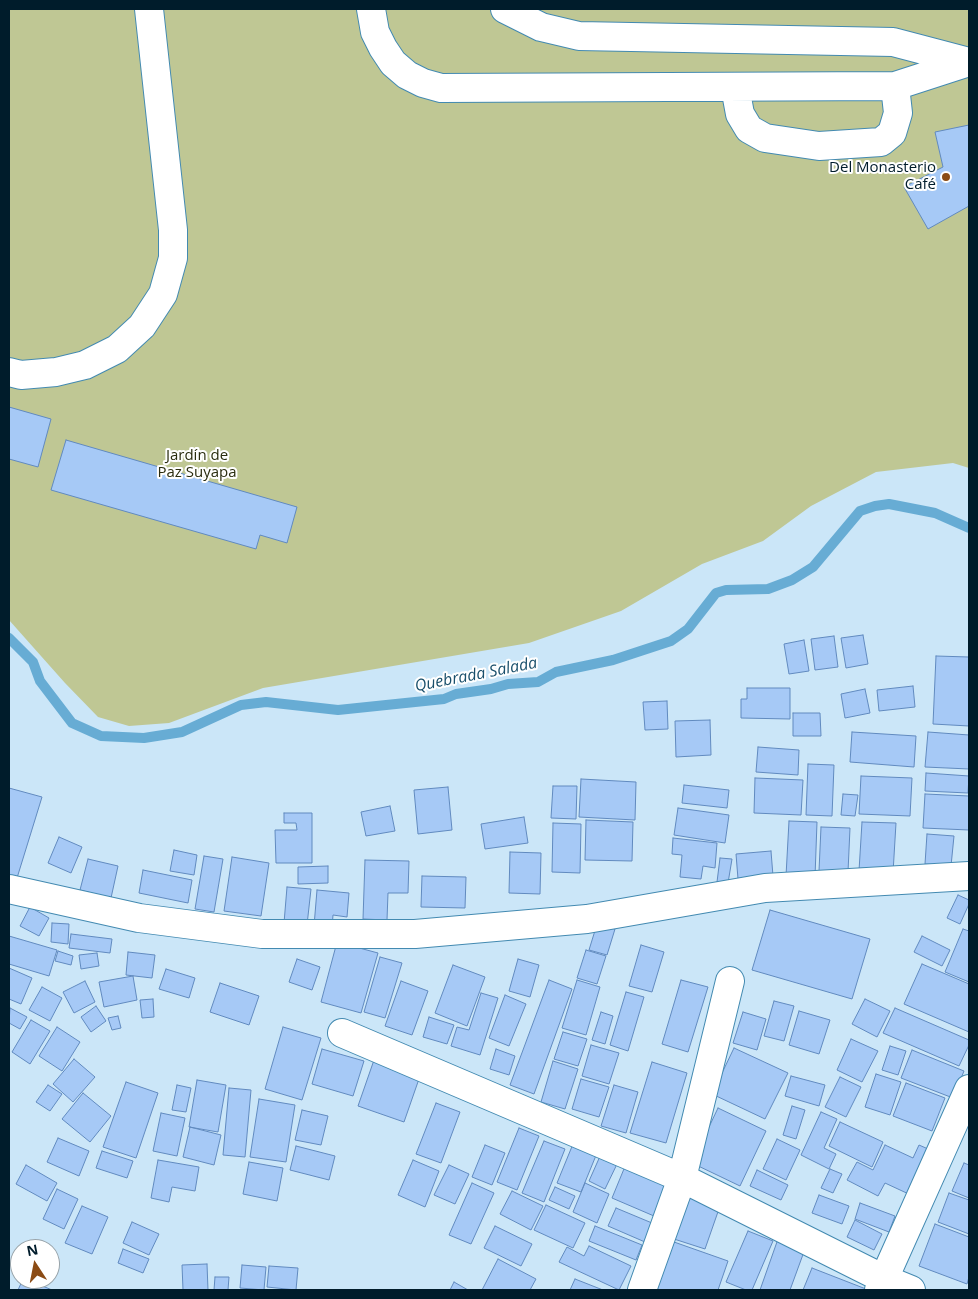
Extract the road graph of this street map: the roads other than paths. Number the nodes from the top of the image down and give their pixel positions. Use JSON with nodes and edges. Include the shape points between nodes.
{"nodes":[{"id":1,"x":149,"y":9,"type":"edge"},
{"id":2,"x":371,"y":9,"type":"edge"},
{"id":3,"x":505,"y":9,"type":"edge"},
{"id":4,"x":969,"y":62,"type":"edge"},
{"id":5,"x":895,"y":86,"type":"junction"},
{"id":6,"x":735,"y":87,"type":"junction"},
{"id":7,"x":9,"y":372,"type":"edge"},
{"id":8,"x":969,"y":876,"type":"edge"},
{"id":9,"x":9,"y":889,"type":"edge"},
{"id":10,"x":730,"y":982,"type":"dead end"},
{"id":11,"x":342,"y":1034,"type":"dead end"},
{"id":12,"x":969,"y":1089,"type":"edge"},
{"id":13,"x":682,"y":1178,"type":"junction"},
{"id":14,"x":881,"y":1285,"type":"edge"},
{"id":15,"x":642,"y":1290,"type":"edge"},
{"id":16,"x":911,"y":1290,"type":"edge"}],
"edges":[{"from":1,"to":7,"type":"street","via":[[173,230],[173,258],[163,294],[142,326],[101,357],[56,372]]},
{"from":2,"to":6,"type":"street","via":[[375,32],[393,63],[423,83],[441,88]]},
{"from":3,"to":4,"type":"street","via":[[541,27],[580,36],[893,42]]},
{"from":4,"to":5,"type":"street"},
{"from":5,"to":6,"type":"street"},
{"from":5,"to":6,"type":"street","via":[[898,113],[892,133],[881,142],[819,146],[765,138],[749,129],[740,114]]},
{"from":8,"to":9,"type":"street","via":[[765,888],[587,919],[415,934],[262,934],[138,918]]},
{"from":10,"to":13,"type":"street"},
{"from":11,"to":13,"type":"street"},
{"from":12,"to":14,"type":"street"},
{"from":13,"to":14,"type":"street"},
{"from":13,"to":15,"type":"street"},
{"from":14,"to":16,"type":"street"}]}
